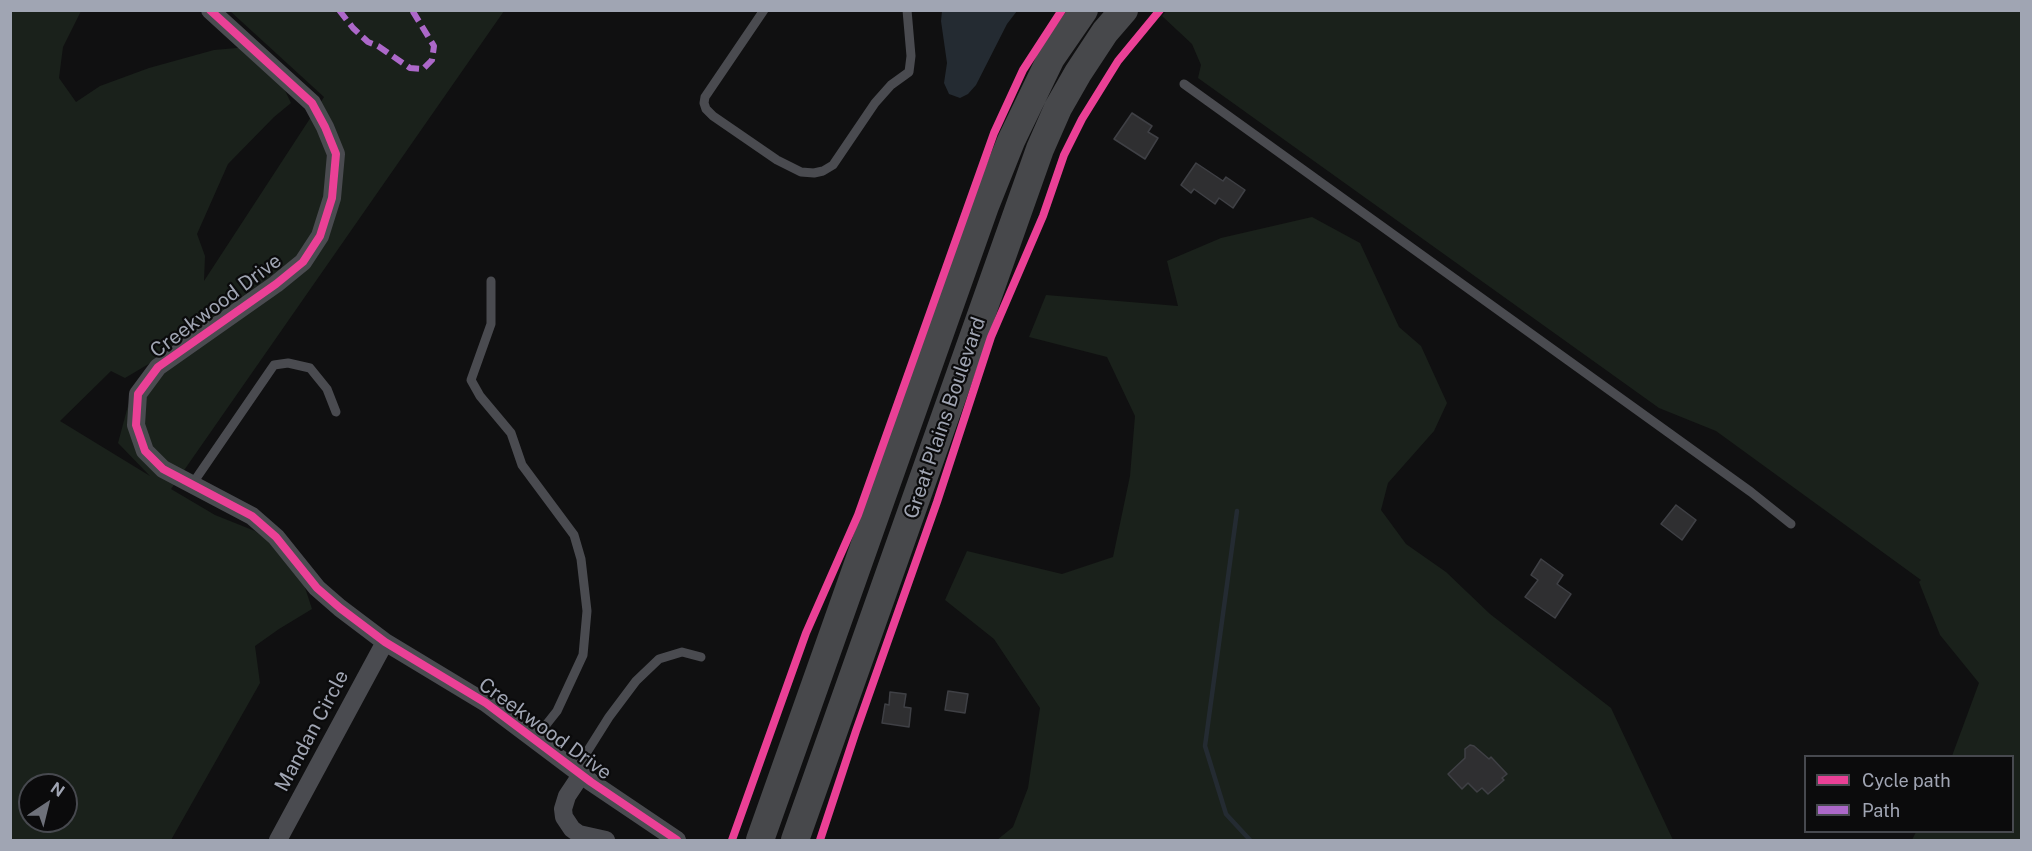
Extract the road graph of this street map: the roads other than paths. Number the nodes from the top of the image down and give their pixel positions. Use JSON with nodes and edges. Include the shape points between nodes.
{"nodes":[{"id":1,"x":210,"y":10,"type":"edge"},
{"id":2,"x":764,"y":10,"type":"edge"},
{"id":3,"x":907,"y":10,"type":"edge"},
{"id":4,"x":1084,"y":10,"type":"edge"},
{"id":5,"x":1124,"y":10,"type":"edge"},
{"id":6,"x":1184,"y":84,"type":"dead end"},
{"id":7,"x":491,"y":281,"type":"dead end"},
{"id":8,"x":336,"y":412,"type":"dead end"},
{"id":9,"x":194,"y":483,"type":"junction"},
{"id":10,"x":1791,"y":524,"type":"dead end"},
{"id":11,"x":385,"y":642,"type":"junction"},
{"id":12,"x":701,"y":657,"type":"dead end"},
{"id":13,"x":534,"y":740,"type":"junction"},
{"id":14,"x":578,"y":773,"type":"junction"},
{"id":15,"x":278,"y":840,"type":"edge"},
{"id":16,"x":606,"y":840,"type":"edge"},
{"id":17,"x":677,"y":840,"type":"edge"},
{"id":18,"x":760,"y":840,"type":"edge"},
{"id":19,"x":795,"y":840,"type":"edge"}],
"edges":[{"from":1,"to":9,"type":"street","name":"Creekwood Drive","via":[[312,103],[336,154],[332,198],[320,236],[303,262],[158,367],[138,394],[136,425],[145,451],[164,469]]},
{"from":2,"to":3,"type":"lane","via":[[704,103],[713,116],[777,160],[801,172],[813,173],[833,165],[875,103],[909,72]]},
{"from":4,"to":18,"type":"main road","name":"Great Plains Boulevard","via":[[1041,76],[981,217]]},
{"from":5,"to":19,"type":"main road","name":"Great Plains Boulevard","via":[[1078,73],[1040,149]]},
{"from":6,"to":10,"type":"lane"},
{"from":7,"to":13,"type":"lane","via":[[491,324],[471,380],[511,433],[522,465],[574,535],[587,611],[583,655],[557,711]]},
{"from":8,"to":9,"type":"lane","via":[[327,389],[310,368],[288,363],[274,365]]},
{"from":9,"to":11,"type":"street","name":"Creekwood Drive","via":[[252,516],[276,537],[317,588]]},
{"from":11,"to":13,"type":"street","name":"Creekwood Drive","via":[[486,703]]},
{"from":11,"to":15,"type":"street","name":"Mandan Circle"},
{"from":12,"to":14,"type":"lane","via":[[682,652],[659,659],[636,681],[609,717]]},
{"from":13,"to":14,"type":"street","name":"Creekwood Drive"},
{"from":14,"to":16,"type":"street","via":[[564,804],[564,817],[579,834]]},
{"from":14,"to":17,"type":"street","name":"Creekwood Drive"}]}
